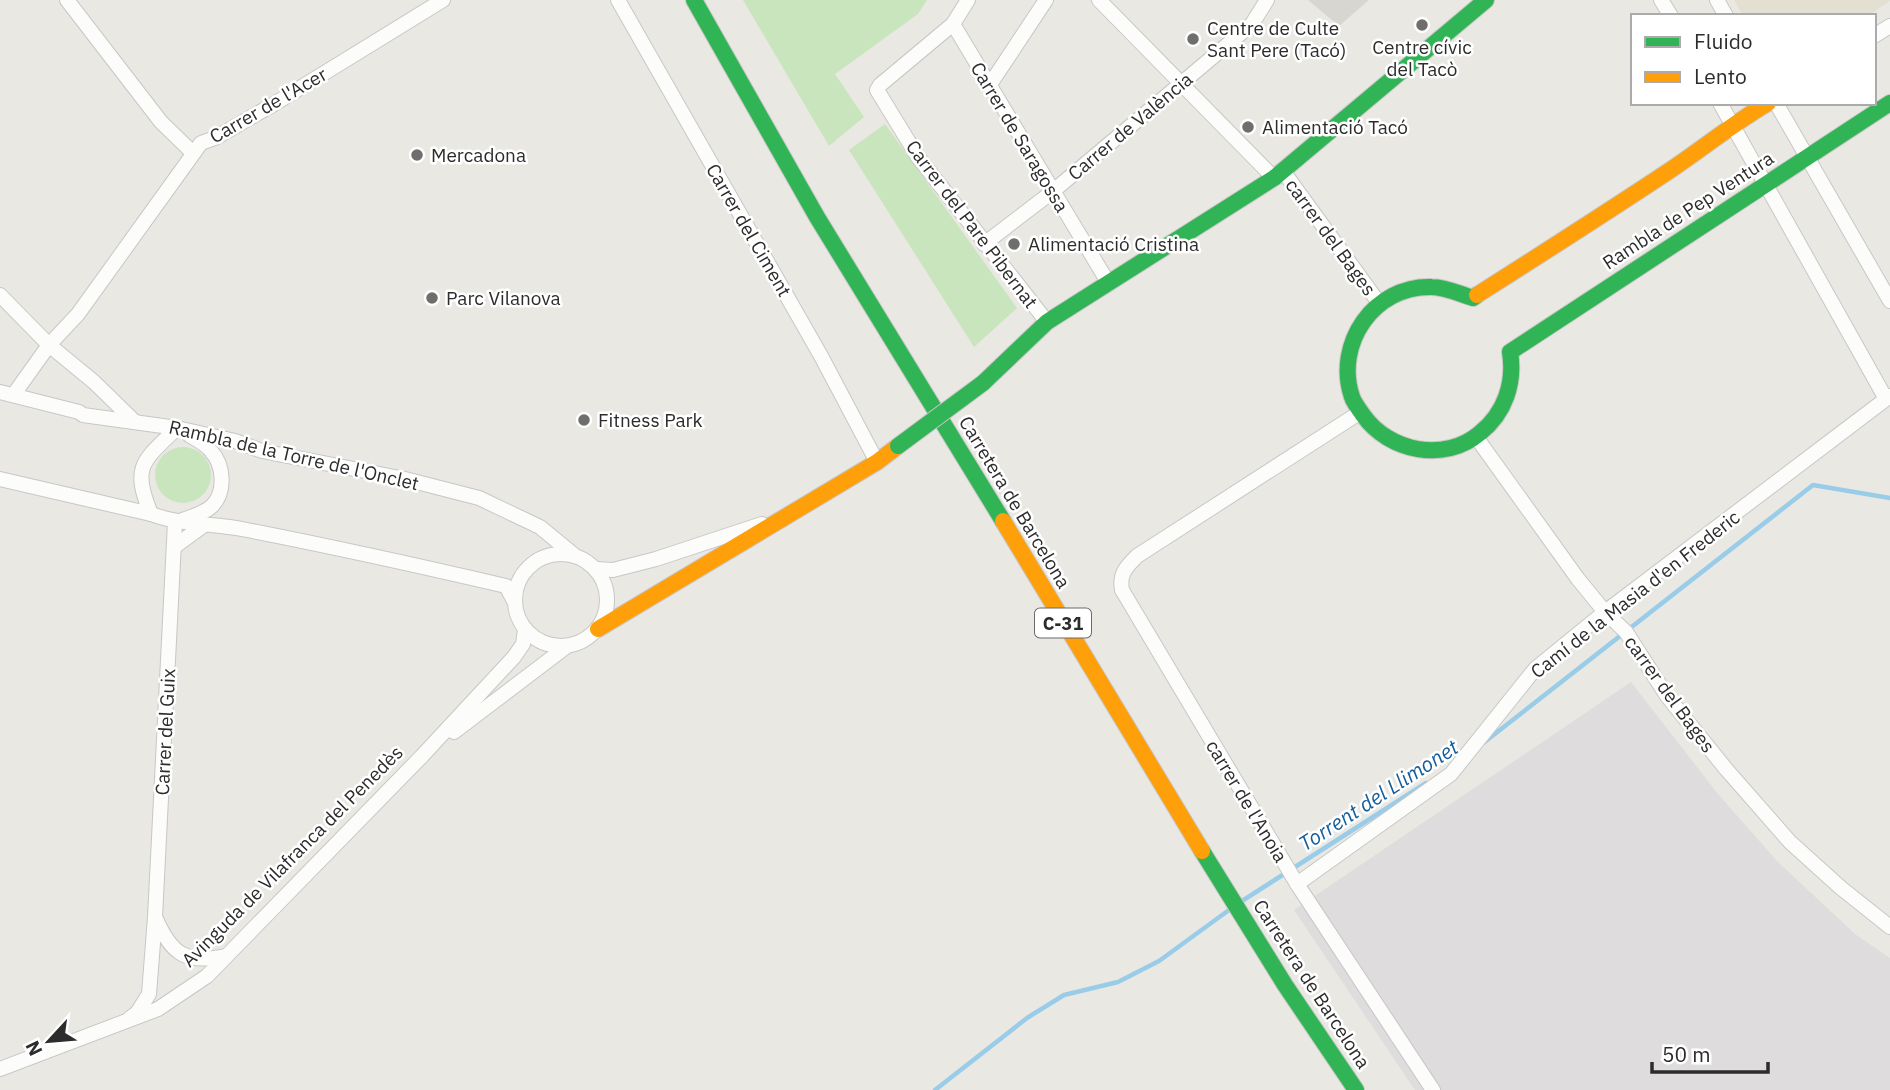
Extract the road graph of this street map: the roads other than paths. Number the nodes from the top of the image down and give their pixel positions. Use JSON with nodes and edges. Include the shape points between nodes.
{"nodes":[{"id":1,"x":67,"y":0,"type":"edge"},
{"id":2,"x":443,"y":0,"type":"edge"},
{"id":3,"x":694,"y":0,"type":"edge"},
{"id":4,"x":968,"y":0,"type":"edge"},
{"id":5,"x":1046,"y":0,"type":"edge"},
{"id":6,"x":1267,"y":0,"type":"edge"},
{"id":7,"x":1486,"y":0,"type":"edge"},
{"id":8,"x":1107,"y":3,"type":"edge"},
{"id":9,"x":622,"y":4,"type":"edge"},
{"id":10,"x":953,"y":24,"type":"junction"},
{"id":11,"x":1180,"y":83,"type":"junction"},
{"id":12,"x":989,"y":86,"type":"junction"},
{"id":13,"x":1890,"y":103,"type":"edge"},
{"id":14,"x":1721,"y":105,"type":"edge"},
{"id":15,"x":1765,"y":105,"type":"edge"},
{"id":16,"x":1777,"y":105,"type":"edge"},
{"id":17,"x":1732,"y":124,"type":"junction"},
{"id":18,"x":193,"y":153,"type":"junction"},
{"id":19,"x":1807,"y":158,"type":"junction"},
{"id":20,"x":1279,"y":175,"type":"junction"},
{"id":21,"x":1767,"y":184,"type":"junction"},
{"id":22,"x":1052,"y":191,"type":"junction"},
{"id":23,"x":984,"y":244,"type":"junction"},
{"id":24,"x":1109,"y":284,"type":"junction"},
{"id":25,"x":0,"y":295,"type":"edge"},
{"id":26,"x":1890,"y":301,"type":"edge"},
{"id":27,"x":1379,"y":303,"type":"junction"},
{"id":28,"x":1047,"y":322,"type":"junction"},
{"id":29,"x":49,"y":345,"type":"junction"},
{"id":30,"x":7,"y":393,"type":"edge"},
{"id":31,"x":1888,"y":398,"type":"edge"},
{"id":32,"x":1359,"y":413,"type":"junction"},
{"id":33,"x":135,"y":422,"type":"junction"},
{"id":34,"x":181,"y":430,"type":"junction"},
{"id":35,"x":1476,"y":437,"type":"junction"},
{"id":36,"x":877,"y":462,"type":"junction"},
{"id":37,"x":0,"y":479,"type":"edge"},
{"id":38,"x":152,"y":514,"type":"junction"},
{"id":39,"x":787,"y":516,"type":"junction"},
{"id":40,"x":176,"y":522,"type":"junction"},
{"id":41,"x":204,"y":525,"type":"junction"},
{"id":42,"x":174,"y":547,"type":"junction"},
{"id":43,"x":574,"y":555,"type":"junction"},
{"id":44,"x":596,"y":569,"type":"junction"},
{"id":45,"x":514,"y":601,"type":"junction"},
{"id":46,"x":1605,"y":612,"type":"junction"},
{"id":47,"x":598,"y":629,"type":"junction"},
{"id":48,"x":525,"y":630,"type":"junction"},
{"id":49,"x":566,"y":647,"type":"junction"},
{"id":50,"x":422,"y":756,"type":"junction"},
{"id":51,"x":1297,"y":884,"type":"junction"},
{"id":52,"x":155,"y":917,"type":"junction"},
{"id":53,"x":1890,"y":927,"type":"edge"},
{"id":54,"x":226,"y":956,"type":"junction"},
{"id":55,"x":120,"y":1025,"type":"junction"},
{"id":56,"x":0,"y":1069,"type":"edge"},
{"id":57,"x":1356,"y":1090,"type":"edge"},
{"id":58,"x":1433,"y":1090,"type":"edge"}],
"edges":[{"from":1,"to":18,"type":"street","name":"Carrer de l'Acer","via":[[161,122]]},
{"from":2,"to":18,"type":"street","name":"Carrer de l'Acer","via":[[274,104],[201,143]]},
{"from":3,"to":57,"type":"main road","name":"Carretera de Barcelona","number":"C-31","via":[[817,217],[1190,832]]},
{"from":4,"to":10,"type":"street"},
{"from":5,"to":12,"type":"street"},
{"from":6,"to":11,"type":"street","name":"Carrer de València","via":[[1252,24]]},
{"from":7,"to":20,"type":"main road"},
{"from":8,"to":11,"type":"street","name":"carrer del Bages"},
{"from":9,"to":36,"type":"street","name":"Carrer del Ciment"},
{"from":10,"to":12,"type":"street","name":"Carrer de Saragossa"},
{"from":10,"to":23,"type":"street","name":"Carrer del Pare Pibernat","via":[[877,90],[918,157]]},
{"from":11,"to":20,"type":"street","name":"carrer del Bages"},
{"from":11,"to":22,"type":"street","name":"Carrer de València"},
{"from":12,"to":22,"type":"street","name":"Carrer de Saragossa"},
{"from":13,"to":19,"type":"main road","name":"Rambla de Pep Ventura"},
{"from":14,"to":17,"type":"street"},
{"from":15,"to":17,"type":"main road"},
{"from":16,"to":19,"type":"street"},
{"from":17,"to":21,"type":"street"},
{"from":17,"to":27,"type":"main road","via":[[1712,142],[1473,298],[1448,288],[1414,287]]},
{"from":18,"to":29,"type":"street","via":[[78,314]]},
{"from":19,"to":21,"type":"main road","name":"Rambla de Pep Ventura"},
{"from":19,"to":26,"type":"street"},
{"from":20,"to":24,"type":"main road"},
{"from":20,"to":27,"type":"street","name":"carrer del Bages"},
{"from":21,"to":31,"type":"street"},
{"from":21,"to":35,"type":"main road","name":"Rambla de Pep Ventura","via":[[1510,352],[1506,401]]},
{"from":22,"to":23,"type":"street","name":"Carrer de València"},
{"from":22,"to":24,"type":"street","name":"Carrer de Saragossa"},
{"from":23,"to":28,"type":"street","name":"Carrer del Pare Pibernat"},
{"from":24,"to":28,"type":"main road"},
{"from":25,"to":29,"type":"street"},
{"from":27,"to":32,"type":"main road","via":[[1359,325],[1348,350],[1347,379]]},
{"from":28,"to":36,"type":"main road","bridge":true,"via":[[983,383]]},
{"from":29,"to":30,"type":"street"},
{"from":29,"to":33,"type":"street"},
{"from":30,"to":33,"type":"street","name":"Rambla de la Torre de l'Onclet","via":[[83,415]]},
{"from":31,"to":46,"type":"street","name":"Camí de la Masia d'en Frederic"},
{"from":32,"to":35,"type":"main road","via":[[1378,434],[1413,450],[1447,450]]},
{"from":32,"to":51,"type":"street","name":"carrer de l'Anoia","via":[[1137,556],[1122,576],[1122,590]]},
{"from":33,"to":34,"type":"street","name":"Rambla de la Torre de l'Onclet"},
{"from":34,"to":38,"type":"street","via":[[147,458],[142,469],[142,492]]},
{"from":34,"to":40,"type":"street","via":[[211,450],[222,479],[211,508]]},
{"from":34,"to":43,"type":"street","name":"Rambla de la Torre de l'Onclet","via":[[479,498],[540,527]]},
{"from":35,"to":46,"type":"street","name":"carrer del Bages"},
{"from":36,"to":39,"type":"main road"},
{"from":37,"to":38,"type":"street"},
{"from":38,"to":40,"type":"street"},
{"from":39,"to":44,"type":"street","via":[[645,562],[614,570]]},
{"from":39,"to":47,"type":"main road"},
{"from":40,"to":41,"type":"street"},
{"from":40,"to":42,"type":"street","name":"Carrer del Guix"},
{"from":41,"to":42,"type":"street"},
{"from":41,"to":45,"type":"street","via":[[230,526],[506,586]]},
{"from":42,"to":52,"type":"street","name":"Carrer del Guix"},
{"from":43,"to":44,"type":"street"},
{"from":43,"to":45,"type":"street","via":[[558,554],[532,564],[520,580]]},
{"from":44,"to":47,"type":"street","via":[[604,581],[608,608]]},
{"from":45,"to":48,"type":"street"},
{"from":46,"to":51,"type":"street","name":"Camí de la Masia d'en Frederic","via":[[1535,668],[1451,774]]},
{"from":46,"to":53,"type":"street","name":"carrer del Bages","via":[[1626,632],[1667,696],[1790,842]]},
{"from":47,"to":49,"type":"street"},
{"from":48,"to":49,"type":"street","via":[[548,645]]},
{"from":48,"to":50,"type":"street","name":"Avinguda de Vilafranca del Penedès","via":[[514,657]]},
{"from":49,"to":50,"type":"street","name":"Avinguda de Vilafranca del Penedès"},
{"from":50,"to":54,"type":"street","name":"Avinguda de Vilafranca del Penedès"},
{"from":51,"to":58,"type":"street","name":"carrer de l'Anoia"},
{"from":52,"to":54,"type":"street","via":[[178,953],[207,960]]},
{"from":52,"to":55,"type":"street","name":"Carrer del Guix","via":[[149,994],[137,1013]]},
{"from":54,"to":55,"type":"street","name":"Avinguda de Vilafranca del Penedès","via":[[207,976],[158,1009]]},
{"from":55,"to":56,"type":"street","name":"Avinguda de Vilafranca del Penedès"}]}
